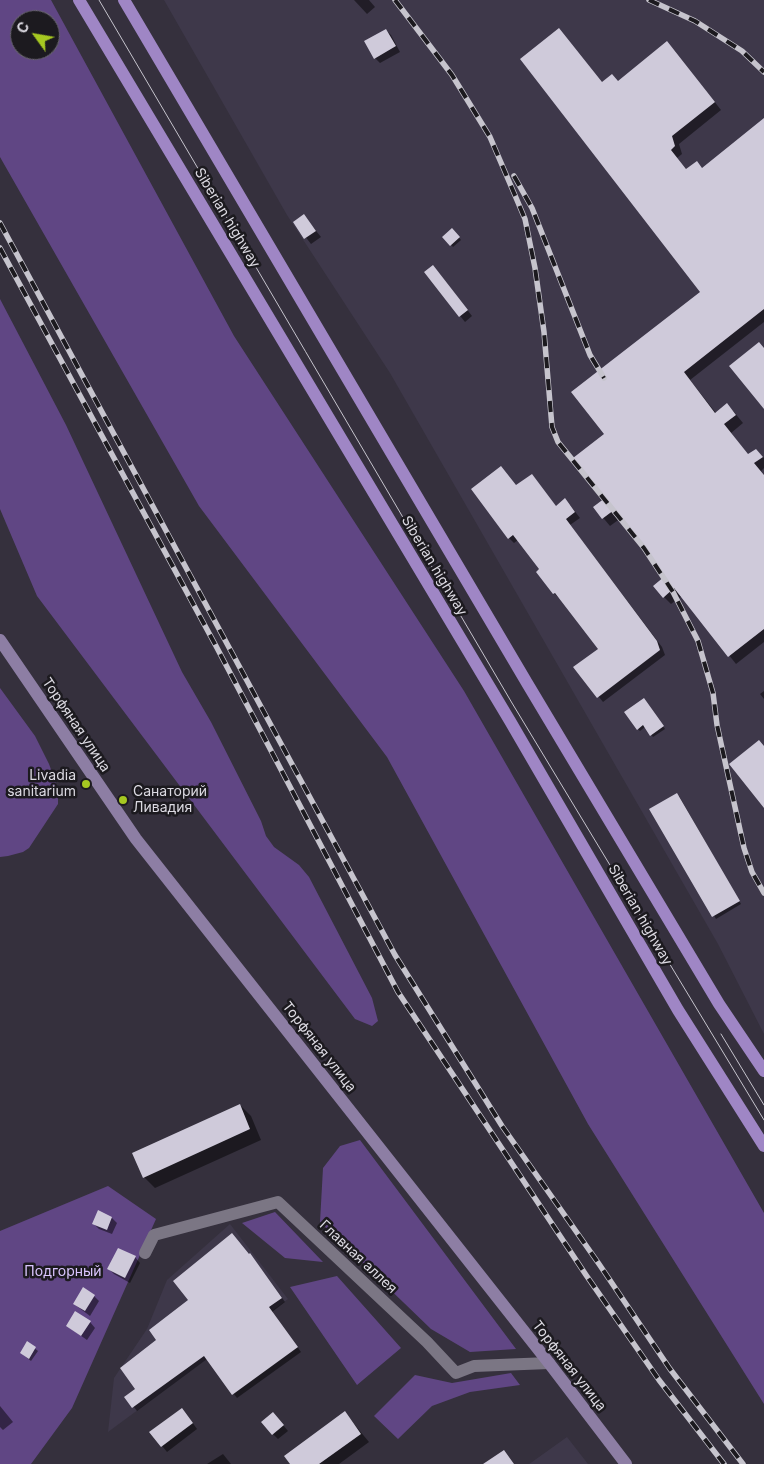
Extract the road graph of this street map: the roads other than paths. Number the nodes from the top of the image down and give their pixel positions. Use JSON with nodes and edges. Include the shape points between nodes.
{"nodes":[{"id":1,"x":80,"y":0,"type":"edge"},
{"id":2,"x":124,"y":0,"type":"edge"},
{"id":3,"x":0,"y":640,"type":"edge"},
{"id":4,"x":764,"y":1071,"type":"edge"},
{"id":5,"x":764,"y":1146,"type":"edge"},
{"id":6,"x":145,"y":1253,"type":"dead end"},
{"id":7,"x":549,"y":1363,"type":"junction"},
{"id":8,"x":626,"y":1464,"type":"edge"}],
"edges":[{"from":1,"to":5,"type":"main road","name":"Siberian highway","via":[[495,696],[678,1010]]},
{"from":2,"to":4,"type":"main road","name":"Siberian highway","via":[[527,683],[719,1004]]},
{"from":3,"to":7,"type":"street","name":"Торфяная улица","via":[[136,839]]},
{"from":6,"to":7,"type":"street","name":"Главная аллея","via":[[154,1236],[278,1202],[456,1372],[474,1366]]},
{"from":7,"to":8,"type":"street","name":"Торфяная улица"}]}
